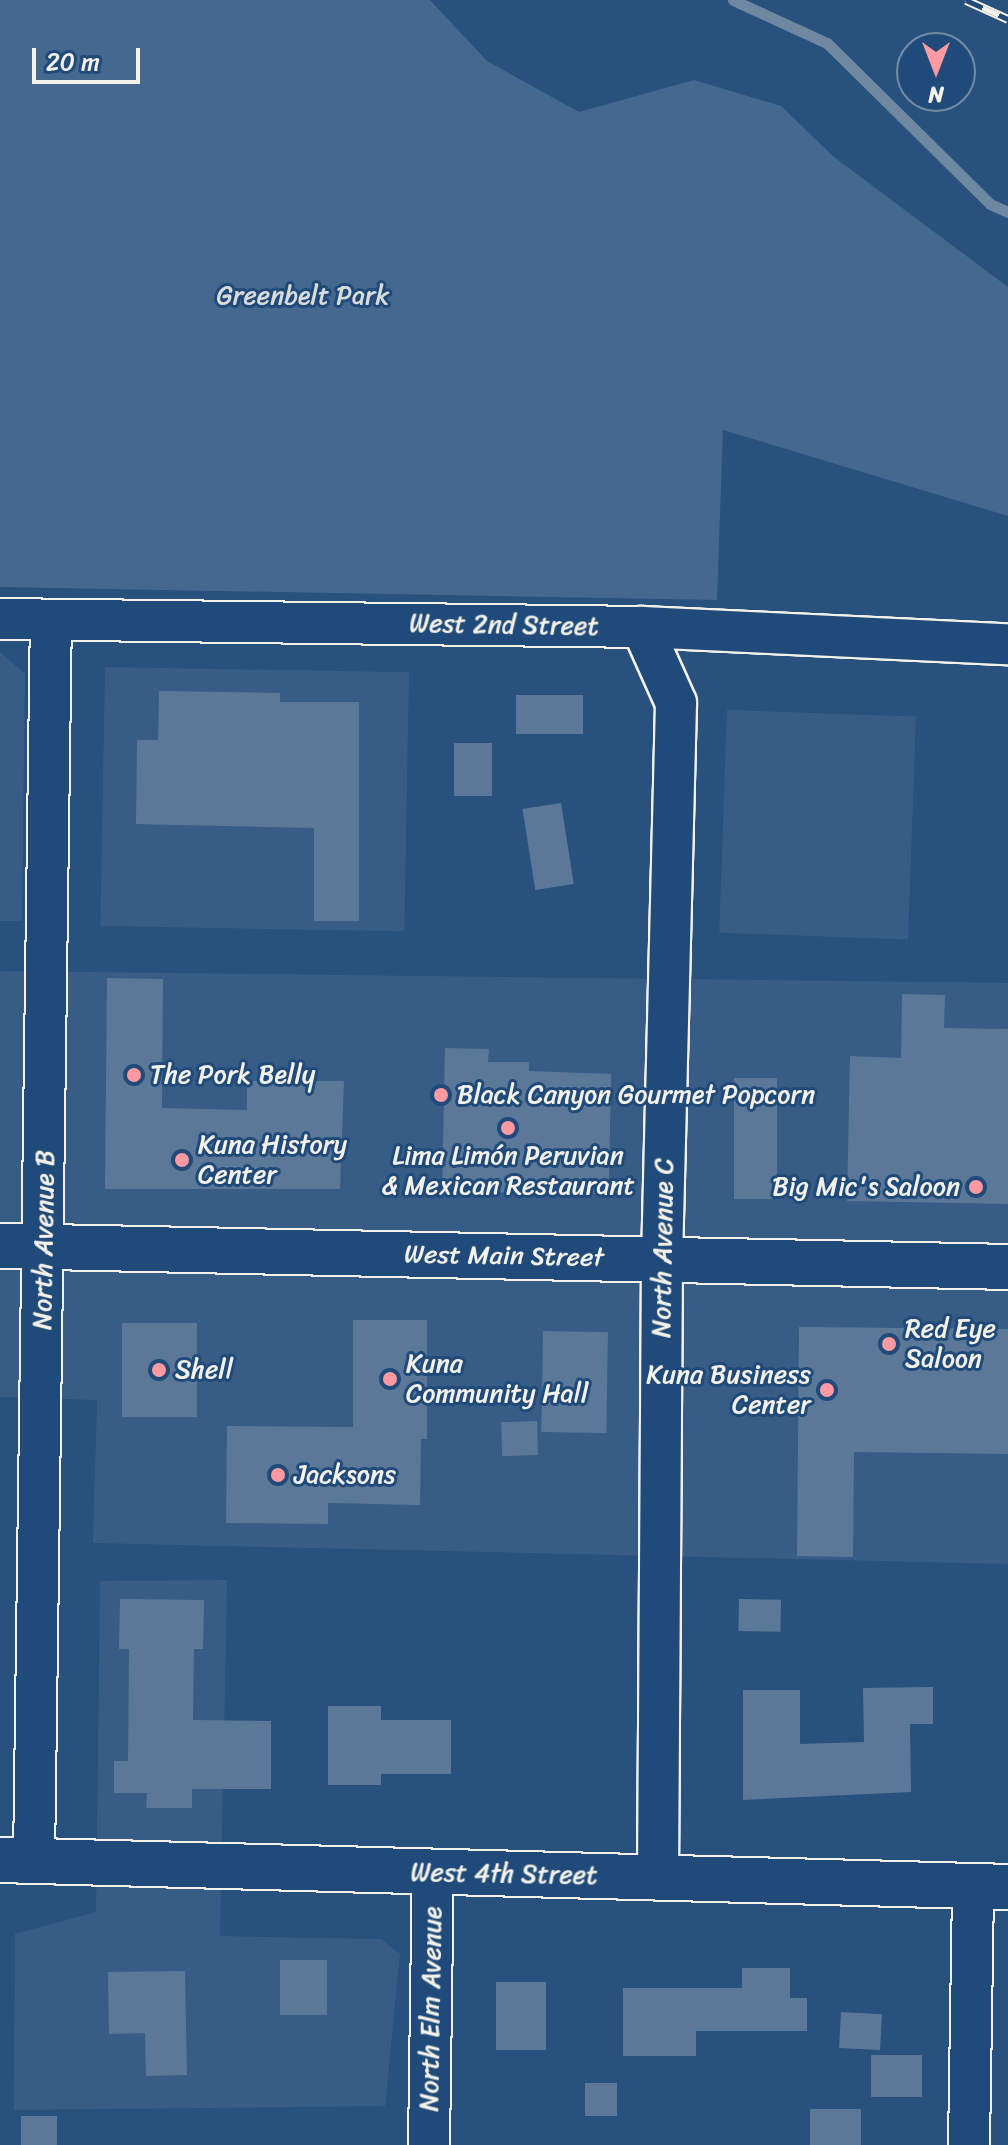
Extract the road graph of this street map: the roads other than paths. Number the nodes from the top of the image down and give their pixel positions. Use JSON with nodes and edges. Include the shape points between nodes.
{"nodes":[{"id":1,"x":0,"y":619,"type":"edge"},
{"id":2,"x":51,"y":620,"type":"junction"},
{"id":3,"x":642,"y":627,"type":"junction"},
{"id":4,"x":1008,"y":644,"type":"edge"},
{"id":5,"x":0,"y":1246,"type":"edge"},
{"id":6,"x":45,"y":1246,"type":"junction"},
{"id":7,"x":662,"y":1259,"type":"junction"},
{"id":8,"x":1008,"y":1267,"type":"edge"},
{"id":9,"x":17,"y":1860,"type":"edge"},
{"id":10,"x":433,"y":1872,"type":"junction"},
{"id":11,"x":658,"y":1877,"type":"junction"},
{"id":12,"x":991,"y":1887,"type":"edge"},
{"id":13,"x":429,"y":2145,"type":"edge"},
{"id":14,"x":969,"y":2145,"type":"edge"}],
"edges":[{"from":1,"to":2,"type":"street","name":"West 2nd Street"},
{"from":2,"to":3,"type":"street","name":"West 2nd Street"},
{"from":2,"to":6,"type":"street","name":"North Avenue B"},
{"from":3,"to":4,"type":"street","name":"West 2nd Street"},
{"from":3,"to":7,"type":"street","name":"North Avenue C","via":[[676,703]]},
{"from":5,"to":6,"type":"main road","name":"West Main Street"},
{"from":6,"to":7,"type":"main road","name":"West Main Street"},
{"from":6,"to":9,"type":"street","name":"North Avenue B"},
{"from":7,"to":8,"type":"main road","name":"West Main Street"},
{"from":7,"to":11,"type":"street","name":"North Avenue C"},
{"from":9,"to":10,"type":"main road","name":"West 4th Street"},
{"from":10,"to":11,"type":"main road","name":"West 4th Street"},
{"from":10,"to":13,"type":"street","name":"North Elm Avenue"},
{"from":11,"to":12,"type":"main road","name":"West 4th Street"},
{"from":12,"to":14,"type":"street"}]}
